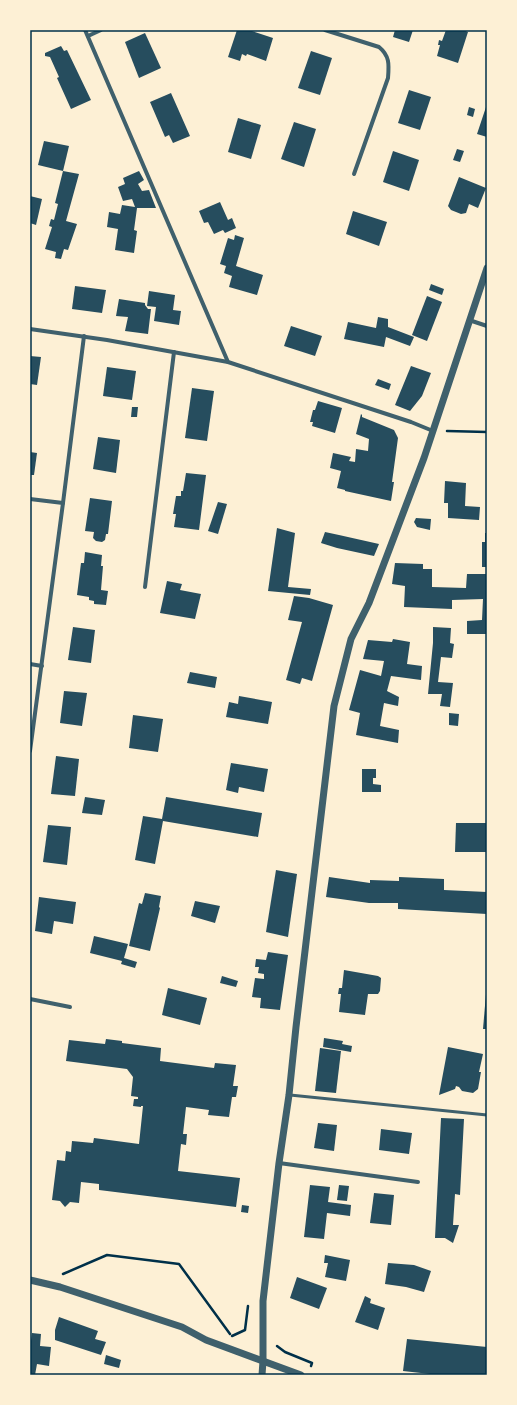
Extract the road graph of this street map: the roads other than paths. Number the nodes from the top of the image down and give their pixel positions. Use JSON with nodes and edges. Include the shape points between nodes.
{"nodes":[{"id":1,"x":85,"y":30,"type":"edge"},
{"id":2,"x":101,"y":30,"type":"edge"},
{"id":3,"x":325,"y":30,"type":"edge"},
{"id":4,"x":88,"y":36,"type":"junction"},
{"id":5,"x":354,"y":174,"type":"dead end"},
{"id":6,"x":487,"y":268,"type":"edge"},
{"id":7,"x":469,"y":320,"type":"junction"},
{"id":8,"x":487,"y":326,"type":"edge"},
{"id":9,"x":30,"y":329,"type":"edge"},
{"id":10,"x":84,"y":336,"type":"junction"},
{"id":11,"x":174,"y":352,"type":"junction"},
{"id":12,"x":228,"y":362,"type":"junction"},
{"id":13,"x":433,"y":431,"type":"junction"},
{"id":14,"x":30,"y":499,"type":"edge"},
{"id":15,"x":63,"y":503,"type":"junction"},
{"id":16,"x":145,"y":587,"type":"dead end"},
{"id":17,"x":30,"y":664,"type":"edge"},
{"id":18,"x":42,"y":666,"type":"junction"},
{"id":19,"x":30,"y":750,"type":"edge"},
{"id":20,"x":30,"y":999,"type":"edge"},
{"id":21,"x":70,"y":1007,"type":"dead end"},
{"id":22,"x":289,"y":1095,"type":"junction"},
{"id":23,"x":487,"y":1115,"type":"edge"},
{"id":24,"x":279,"y":1163,"type":"junction"},
{"id":25,"x":418,"y":1182,"type":"dead end"},
{"id":26,"x":30,"y":1280,"type":"edge"},
{"id":27,"x":263,"y":1361,"type":"junction"},
{"id":28,"x":262,"y":1375,"type":"edge"},
{"id":29,"x":301,"y":1375,"type":"edge"}],
"edges":[{"from":1,"to":4,"type":"street"},
{"from":2,"to":4,"type":"street"},
{"from":3,"to":5,"type":"street","via":[[380,47],[388,57],[388,78]]},
{"from":4,"to":12,"type":"street"},
{"from":6,"to":7,"type":"street"},
{"from":7,"to":8,"type":"street"},
{"from":7,"to":13,"type":"street"},
{"from":9,"to":10,"type":"street"},
{"from":10,"to":11,"type":"street"},
{"from":10,"to":15,"type":"street"},
{"from":11,"to":12,"type":"street"},
{"from":11,"to":16,"type":"street"},
{"from":12,"to":13,"type":"street"},
{"from":13,"to":22,"type":"street","via":[[369,603],[351,639],[334,706]]},
{"from":14,"to":15,"type":"street"},
{"from":15,"to":18,"type":"street"},
{"from":17,"to":18,"type":"street"},
{"from":18,"to":19,"type":"street"},
{"from":20,"to":21,"type":"street"},
{"from":22,"to":23,"type":"lane"},
{"from":22,"to":24,"type":"street"},
{"from":24,"to":25,"type":"street"},
{"from":24,"to":27,"type":"street","via":[[263,1301]]},
{"from":26,"to":27,"type":"street","via":[[60,1287],[182,1327],[206,1340]]},
{"from":27,"to":28,"type":"street"},
{"from":27,"to":29,"type":"street"}]}
